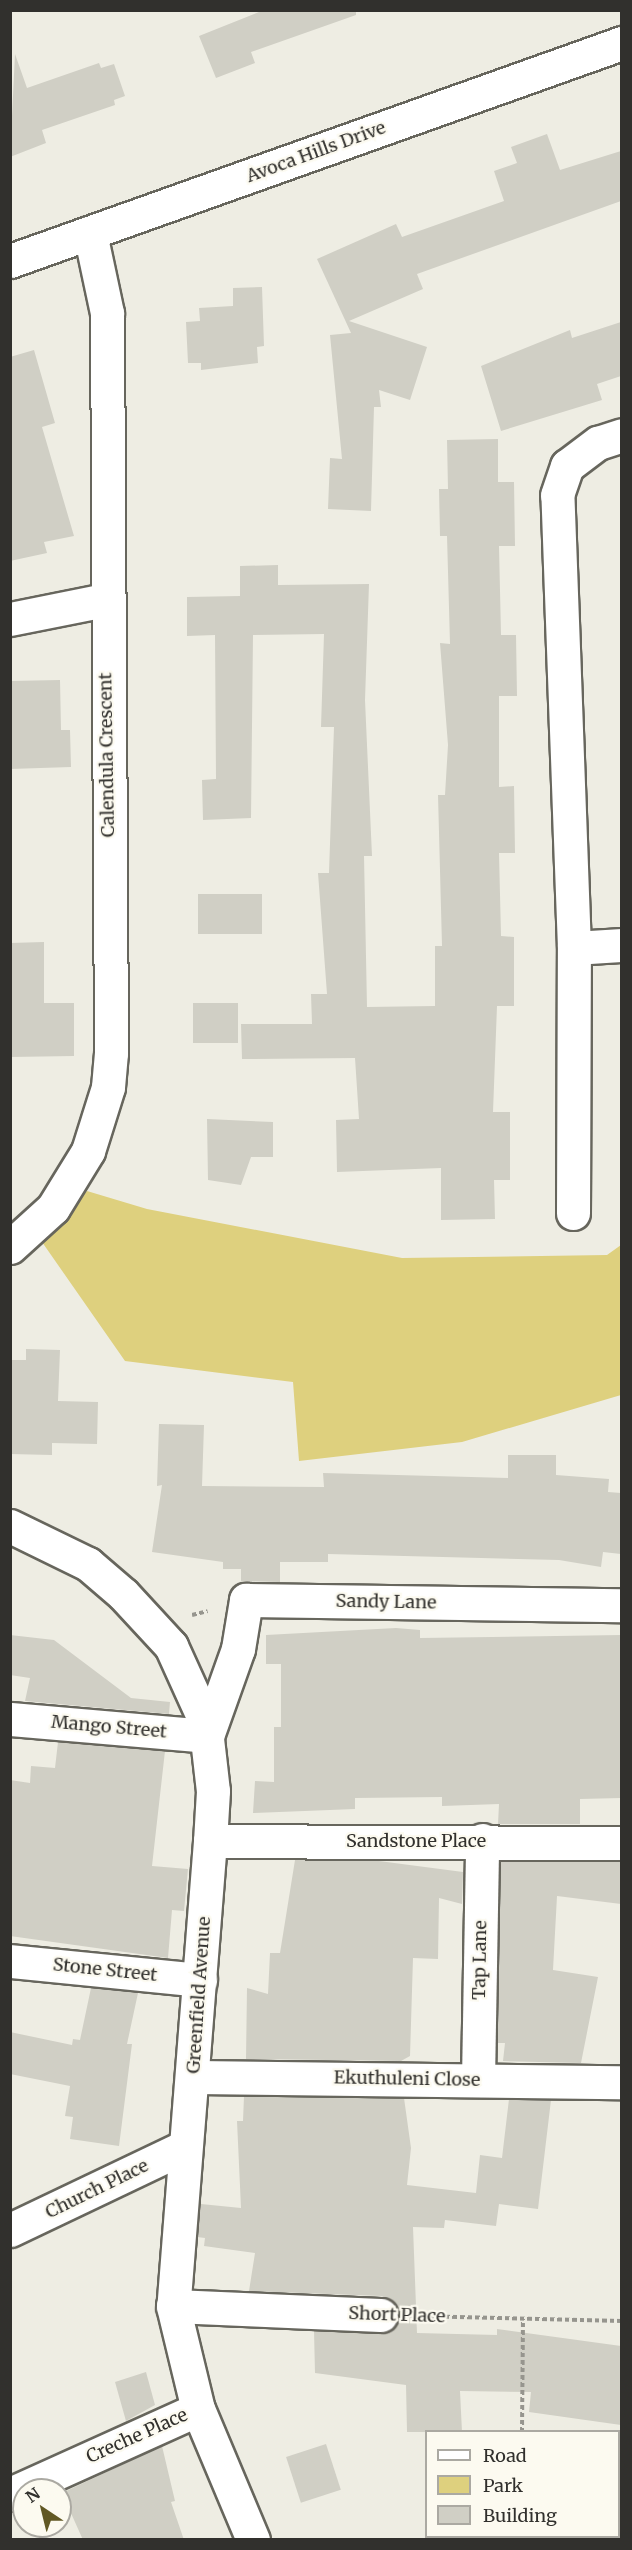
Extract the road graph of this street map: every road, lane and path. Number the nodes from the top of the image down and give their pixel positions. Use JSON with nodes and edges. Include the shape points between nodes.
{"nodes":[{"id":1,"x":621,"y":43,"type":"edge"},
{"id":2,"x":90,"y":233,"type":"junction"},
{"id":3,"x":10,"y":261,"type":"edge"},
{"id":4,"x":621,"y":435,"type":"edge"},
{"id":5,"x":105,"y":600,"type":"junction"},
{"id":6,"x":10,"y":619,"type":"edge"},
{"id":7,"x":621,"y":945,"type":"edge"},
{"id":8,"x":574,"y":948,"type":"junction"},
{"id":9,"x":573,"y":1213,"type":"dead end"},
{"id":10,"x":10,"y":1247,"type":"edge"},
{"id":11,"x":10,"y":1526,"type":"edge"},
{"id":12,"x":246,"y":1600,"type":"junction"},
{"id":13,"x":621,"y":1605,"type":"edge"},
{"id":14,"x":153,"y":1625,"type":"junction"},
{"id":15,"x":10,"y":1719,"type":"edge"},
{"id":16,"x":207,"y":1736,"type":"junction"},
{"id":17,"x":482,"y":1840,"type":"junction"},
{"id":18,"x":210,"y":1841,"type":"junction"},
{"id":19,"x":621,"y":1843,"type":"edge"},
{"id":20,"x":10,"y":1961,"type":"edge"},
{"id":21,"x":200,"y":1980,"type":"junction"},
{"id":22,"x":193,"y":2077,"type":"junction"},
{"id":23,"x":478,"y":2080,"type":"junction"},
{"id":24,"x":621,"y":2082,"type":"edge"},
{"id":25,"x":184,"y":2147,"type":"junction"},
{"id":26,"x":10,"y":2230,"type":"edge"},
{"id":27,"x":173,"y":2306,"type":"junction"},
{"id":28,"x":381,"y":2314,"type":"joint"},
{"id":29,"x":523,"y":2319,"type":"junction"},
{"id":30,"x":621,"y":2321,"type":"edge"},
{"id":31,"x":198,"y":2409,"type":"junction"},
{"id":32,"x":522,"y":2430,"type":"edge"},
{"id":33,"x":10,"y":2494,"type":"edge"},
{"id":34,"x":253,"y":2540,"type":"edge"}],
"edges":[{"from":1,"to":2,"type":"street","name":"Avoca Hills Drive"},
{"from":2,"to":3,"type":"street","name":"Avoca Hills Drive"},
{"from":2,"to":5,"type":"street","name":"Calendula Crescent","via":[[107,314]]},
{"from":4,"to":8,"type":"street","via":[[597,443],[567,466],[556,495]]},
{"from":5,"to":6,"type":"street"},
{"from":5,"to":10,"type":"street","name":"Calendula Crescent","via":[[108,1087],[100,1120],[72,1181]]},
{"from":7,"to":8,"type":"street"},
{"from":8,"to":9,"type":"street"},
{"from":11,"to":14,"type":"street","name":"Greenfield Avenue","via":[[88,1564]]},
{"from":12,"to":13,"type":"street","name":"Sandy Lane"},
{"from":12,"to":14,"type":"path"},
{"from":12,"to":16,"type":"street","via":[[238,1649]]},
{"from":14,"to":16,"type":"street","name":"Greenfield Avenue","via":[[187,1676]]},
{"from":15,"to":16,"type":"street","name":"Mango Street"},
{"from":16,"to":18,"type":"street","name":"Greenfield Avenue"},
{"from":17,"to":18,"type":"street","name":"Sandstone Place"},
{"from":17,"to":19,"type":"street","name":"Sandstone Place"},
{"from":17,"to":23,"type":"street","name":"Tap Lane"},
{"from":18,"to":21,"type":"street","name":"Greenfield Avenue"},
{"from":20,"to":21,"type":"street","name":"Stone Street"},
{"from":21,"to":22,"type":"street","name":"Greenfield Avenue"},
{"from":22,"to":23,"type":"street","name":"Ekuthuleni Close"},
{"from":22,"to":25,"type":"street","name":"Greenfield Avenue"},
{"from":23,"to":24,"type":"street","name":"Ekuthuleni Close"},
{"from":25,"to":26,"type":"street","name":"Church Place"},
{"from":25,"to":27,"type":"street","name":"Greenfield Avenue"},
{"from":27,"to":28,"type":"street","name":"Short Place"},
{"from":27,"to":31,"type":"street","name":"Greenfield Avenue"},
{"from":28,"to":29,"type":"path","name":"Short Place"},
{"from":29,"to":30,"type":"path","name":"Short Place"},
{"from":29,"to":32,"type":"path"},
{"from":31,"to":33,"type":"street","name":"Creche Place"},
{"from":31,"to":34,"type":"street","name":"Greenfield Avenue"}]}
